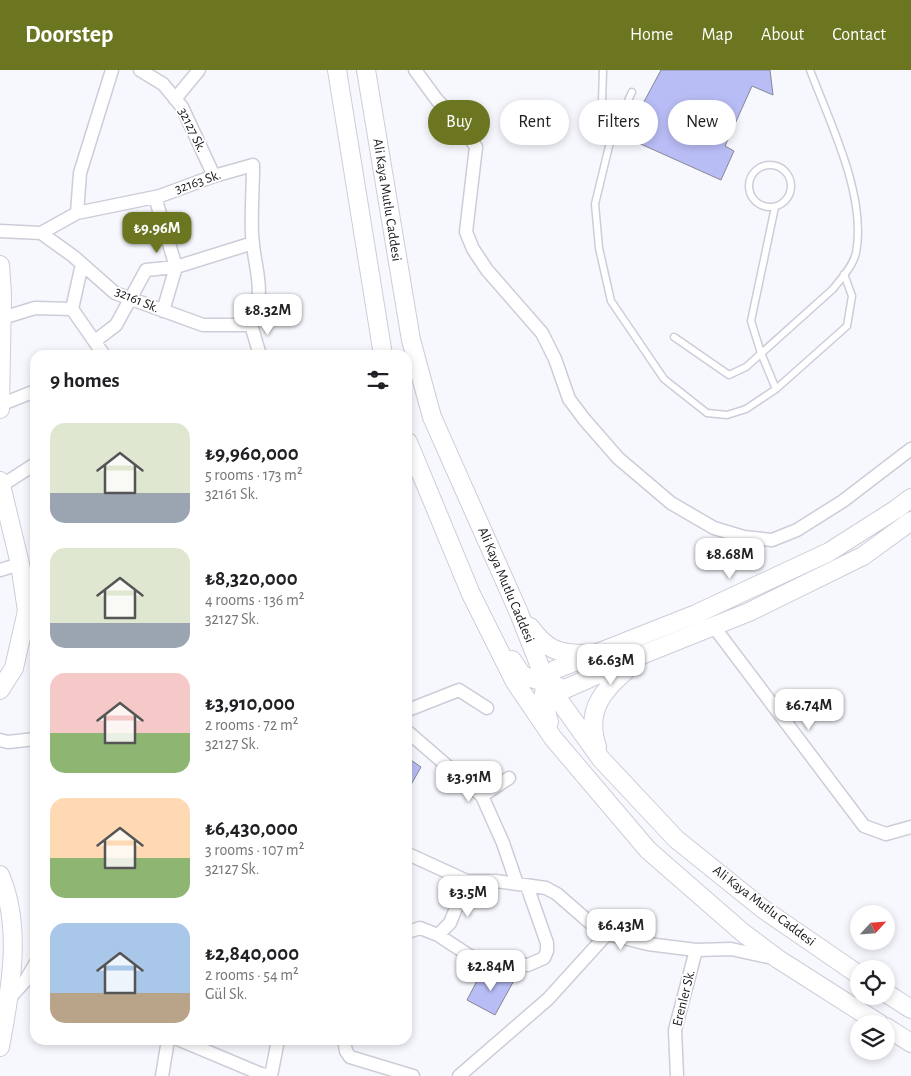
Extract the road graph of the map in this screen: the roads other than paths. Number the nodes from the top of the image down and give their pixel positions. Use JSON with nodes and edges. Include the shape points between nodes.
{"nodes":[{"id":1,"x":112,"y":70,"type":"edge"},
{"id":2,"x":140,"y":70,"type":"edge"},
{"id":3,"x":199,"y":70,"type":"edge"},
{"id":4,"x":336,"y":70,"type":"edge"},
{"id":5,"x":366,"y":70,"type":"edge"},
{"id":6,"x":415,"y":70,"type":"edge"},
{"id":7,"x":603,"y":70,"type":"edge"},
{"id":8,"x":810,"y":70,"type":"edge"},
{"id":9,"x":632,"y":92,"type":"dead end"},
{"id":10,"x":175,"y":99,"type":"junction"},
{"id":11,"x":602,"y":100,"type":"edge"},
{"id":12,"x":628,"y":100,"type":"edge"},
{"id":13,"x":609,"y":145,"type":"edge"},
{"id":14,"x":214,"y":176,"type":"junction"},
{"id":15,"x":155,"y":197,"type":"junction"},
{"id":16,"x":775,"y":207,"type":"junction"},
{"id":17,"x":77,"y":213,"type":"junction"},
{"id":18,"x":0,"y":230,"type":"edge"},
{"id":19,"x":41,"y":233,"type":"junction"},
{"id":20,"x":253,"y":243,"type":"junction"},
{"id":21,"x":0,"y":264,"type":"edge"},
{"id":22,"x":82,"y":264,"type":"junction"},
{"id":23,"x":176,"y":267,"type":"junction"},
{"id":24,"x":844,"y":274,"type":"junction"},
{"id":25,"x":130,"y":298,"type":"junction"},
{"id":26,"x":72,"y":309,"type":"junction"},
{"id":27,"x":163,"y":311,"type":"junction"},
{"id":28,"x":2,"y":318,"type":"junction"},
{"id":29,"x":251,"y":325,"type":"junction"},
{"id":30,"x":674,"y":337,"type":"dead end"},
{"id":31,"x":95,"y":341,"type":"junction"},
{"id":32,"x":1,"y":347,"type":"edge"},
{"id":33,"x":101,"y":350,"type":"edge"},
{"id":34,"x":258,"y":350,"type":"edge"},
{"id":35,"x":382,"y":350,"type":"edge"},
{"id":36,"x":761,"y":353,"type":"junction"},
{"id":37,"x":776,"y":389,"type":"junction"},
{"id":38,"x":30,"y":393,"type":"edge"},
{"id":39,"x":0,"y":407,"type":"edge"},
{"id":40,"x":911,"y":449,"type":"edge"},
{"id":41,"x":412,"y":452,"type":"edge"},
{"id":42,"x":30,"y":467,"type":"edge"},
{"id":43,"x":1,"y":483,"type":"edge"},
{"id":44,"x":911,"y":498,"type":"edge"},
{"id":45,"x":911,"y":522,"type":"edge"},
{"id":46,"x":20,"y":564,"type":"junction"},
{"id":47,"x":0,"y":570,"type":"edge"},
{"id":48,"x":29,"y":585,"type":"edge"},
{"id":49,"x":519,"y":612,"type":"junction"},
{"id":50,"x":488,"y":627,"type":"junction"},
{"id":51,"x":714,"y":627,"type":"junction"},
{"id":52,"x":594,"y":654,"type":"junction"},
{"id":53,"x":644,"y":654,"type":"junction"},
{"id":54,"x":550,"y":676,"type":"junction"},
{"id":55,"x":0,"y":690,"type":"edge"},
{"id":56,"x":412,"y":708,"type":"edge"},
{"id":57,"x":487,"y":708,"type":"dead end"},
{"id":58,"x":412,"y":735,"type":"edge"},
{"id":59,"x":553,"y":738,"type":"junction"},
{"id":60,"x":0,"y":740,"type":"edge"},
{"id":61,"x":30,"y":740,"type":"edge"},
{"id":62,"x":601,"y":759,"type":"junction"},
{"id":63,"x":509,"y":778,"type":"dead end"},
{"id":64,"x":482,"y":796,"type":"junction"},
{"id":65,"x":911,"y":827,"type":"edge"},
{"id":66,"x":412,"y":856,"type":"edge"},
{"id":67,"x":0,"y":875,"type":"edge"},
{"id":68,"x":467,"y":881,"type":"junction"},
{"id":69,"x":522,"y":885,"type":"junction"},
{"id":70,"x":412,"y":931,"type":"edge"},
{"id":71,"x":742,"y":932,"type":"junction"},
{"id":72,"x":607,"y":934,"type":"junction"},
{"id":73,"x":438,"y":936,"type":"junction"},
{"id":74,"x":731,"y":949,"type":"junction"},
{"id":75,"x":696,"y":950,"type":"junction"},
{"id":76,"x":778,"y":959,"type":"junction"},
{"id":77,"x":850,"y":969,"type":"edge"},
{"id":78,"x":30,"y":972,"type":"edge"},
{"id":79,"x":5,"y":992,"type":"edge"},
{"id":80,"x":895,"y":999,"type":"edge"},
{"id":81,"x":911,"y":1009,"type":"edge"},
{"id":82,"x":866,"y":1015,"type":"edge"},
{"id":83,"x":895,"y":1033,"type":"edge"},
{"id":84,"x":911,"y":1043,"type":"edge"},
{"id":85,"x":167,"y":1045,"type":"edge"},
{"id":86,"x":192,"y":1045,"type":"edge"},
{"id":87,"x":277,"y":1045,"type":"edge"},
{"id":88,"x":345,"y":1045,"type":"edge"},
{"id":89,"x":0,"y":1047,"type":"edge"},
{"id":90,"x":162,"y":1076,"type":"edge"},
{"id":91,"x":271,"y":1076,"type":"edge"},
{"id":92,"x":413,"y":1076,"type":"edge"},
{"id":93,"x":459,"y":1076,"type":"edge"},
{"id":94,"x":676,"y":1076,"type":"edge"}],
"edges":[{"from":1,"to":17,"type":"street","via":[[80,173]]},
{"from":2,"to":10,"type":"street","name":"32127 Sk.","via":[[163,84]]},
{"from":3,"to":10,"type":"street"},
{"from":4,"to":35,"type":"main road"},
{"from":5,"to":49,"type":"main road","name":"Ali Kaya Mutlu Caddesi","via":[[411,340],[430,407]]},
{"from":6,"to":40,"type":"street","via":[[476,147],[466,232],[473,249],[487,270],[542,333],[569,399],[584,419],[618,458],[671,503],[714,528],[744,537],[772,540],[797,530],[843,501]]},
{"from":7,"to":11,"type":"lane"},
{"from":8,"to":24,"type":"lane","via":[[849,175],[857,213],[856,255]]},
{"from":9,"to":12,"type":"lane"},
{"from":10,"to":14,"type":"street","name":"32127 Sk.","via":[[182,107]]},
{"from":13,"to":37,"type":"lane","via":[[595,204],[599,248],[611,301],[664,379],[707,413],[727,415],[746,409]]},
{"from":14,"to":15,"type":"street","name":"32163 Sk."},
{"from":14,"to":20,"type":"street","name":"32163 Sk.","via":[[253,165]]},
{"from":15,"to":17,"type":"street","name":"32163 Sk."},
{"from":15,"to":23,"type":"street"},
{"from":16,"to":16,"type":"lane","via":[[789,194],[790,180],[776,166],[762,167],[752,176],[749,189],[756,202]]},
{"from":16,"to":36,"type":"lane","via":[[751,322]]},
{"from":17,"to":19,"type":"street","name":"32163 Sk."},
{"from":18,"to":19,"type":"street"},
{"from":19,"to":22,"type":"street","name":"32161 Sk."},
{"from":20,"to":23,"type":"street"},
{"from":20,"to":29,"type":"street","via":[[260,287]]},
{"from":21,"to":28,"type":"main road"},
{"from":22,"to":25,"type":"street","name":"32161 Sk.","via":[[115,293]]},
{"from":22,"to":26,"type":"street"},
{"from":23,"to":25,"type":"street","via":[[146,270]]},
{"from":23,"to":27,"type":"street"},
{"from":24,"to":36,"type":"lane","via":[[833,289]]},
{"from":24,"to":37,"type":"lane","via":[[852,296],[847,326]]},
{"from":25,"to":27,"type":"street","name":"32161 Sk."},
{"from":25,"to":31,"type":"street","via":[[116,325]]},
{"from":26,"to":28,"type":"street","via":[[35,308]]},
{"from":26,"to":31,"type":"street"},
{"from":27,"to":29,"type":"street","name":"32161 Sk.","via":[[203,325]]},
{"from":28,"to":32,"type":"main road"},
{"from":29,"to":34,"type":"street"},
{"from":30,"to":36,"type":"lane","via":[[729,375]]},
{"from":31,"to":33,"type":"street"},
{"from":32,"to":39,"type":"main road"},
{"from":36,"to":37,"type":"lane"},
{"from":38,"to":39,"type":"street"},
{"from":41,"to":50,"type":"main road"},
{"from":42,"to":43,"type":"street"},
{"from":43,"to":46,"type":"main road"},
{"from":44,"to":52,"type":"main road","via":[[829,552],[696,614]]},
{"from":45,"to":51,"type":"main road","via":[[863,556]]},
{"from":46,"to":47,"type":"street"},
{"from":46,"to":48,"type":"main road"},
{"from":48,"to":55,"type":"main road","via":[[27,611],[14,668]]},
{"from":49,"to":52,"type":"main road","via":[[542,643],[565,654]]},
{"from":49,"to":54,"type":"main road","name":"Ali Kaya Mutlu Caddesi"},
{"from":50,"to":54,"type":"main road","via":[[522,675]]},
{"from":50,"to":59,"type":"main road","via":[[516,682]]},
{"from":51,"to":53,"type":"main road"},
{"from":51,"to":65,"type":"street","via":[[864,826],[886,834]]},
{"from":52,"to":54,"type":"main road"},
{"from":53,"to":54,"type":"main road","via":[[565,689]]},
{"from":53,"to":62,"type":"main road","via":[[616,679],[596,704],[592,733]]},
{"from":54,"to":59,"type":"main road","via":[[541,697]]},
{"from":54,"to":62,"type":"main road","name":"Ali Kaya Mutlu Caddesi"},
{"from":56,"to":57,"type":"street","via":[[459,690]]},
{"from":58,"to":64,"type":"street"},
{"from":59,"to":71,"type":"main road","via":[[648,850]]},
{"from":60,"to":61,"type":"street"},
{"from":62,"to":77,"type":"main road","name":"Ali Kaya Mutlu Caddesi","via":[[676,838],[763,909]]},
{"from":63,"to":64,"type":"street"},
{"from":64,"to":69,"type":"street"},
{"from":66,"to":68,"type":"street"},
{"from":67,"to":79,"type":"main road","via":[[7,890],[14,948]]},
{"from":68,"to":69,"type":"street"},
{"from":68,"to":73,"type":"street","via":[[450,923]]},
{"from":69,"to":72,"type":"street","via":[[546,888],[557,894]]},
{"from":69,"to":73,"type":"street","via":[[547,943],[544,958],[528,965],[482,961]]},
{"from":70,"to":73,"type":"street","via":[[420,928]]},
{"from":71,"to":74,"type":"street"},
{"from":71,"to":76,"type":"main road"},
{"from":72,"to":75,"type":"street","via":[[648,944]]},
{"from":72,"to":93,"type":"street","via":[[548,1000]]},
{"from":74,"to":75,"type":"street"},
{"from":74,"to":76,"type":"street"},
{"from":75,"to":94,"type":"street","name":"Erenler Sk.","via":[[675,1030]]},
{"from":76,"to":82,"type":"main road"},
{"from":78,"to":79,"type":"street","via":[[25,981]]},
{"from":79,"to":89,"type":"main road"},
{"from":80,"to":81,"type":"main road"},
{"from":83,"to":84,"type":"main road"},
{"from":85,"to":90,"type":"street"},
{"from":86,"to":91,"type":"street"},
{"from":87,"to":91,"type":"street"},
{"from":88,"to":92,"type":"street","via":[[350,1057]]}]}
